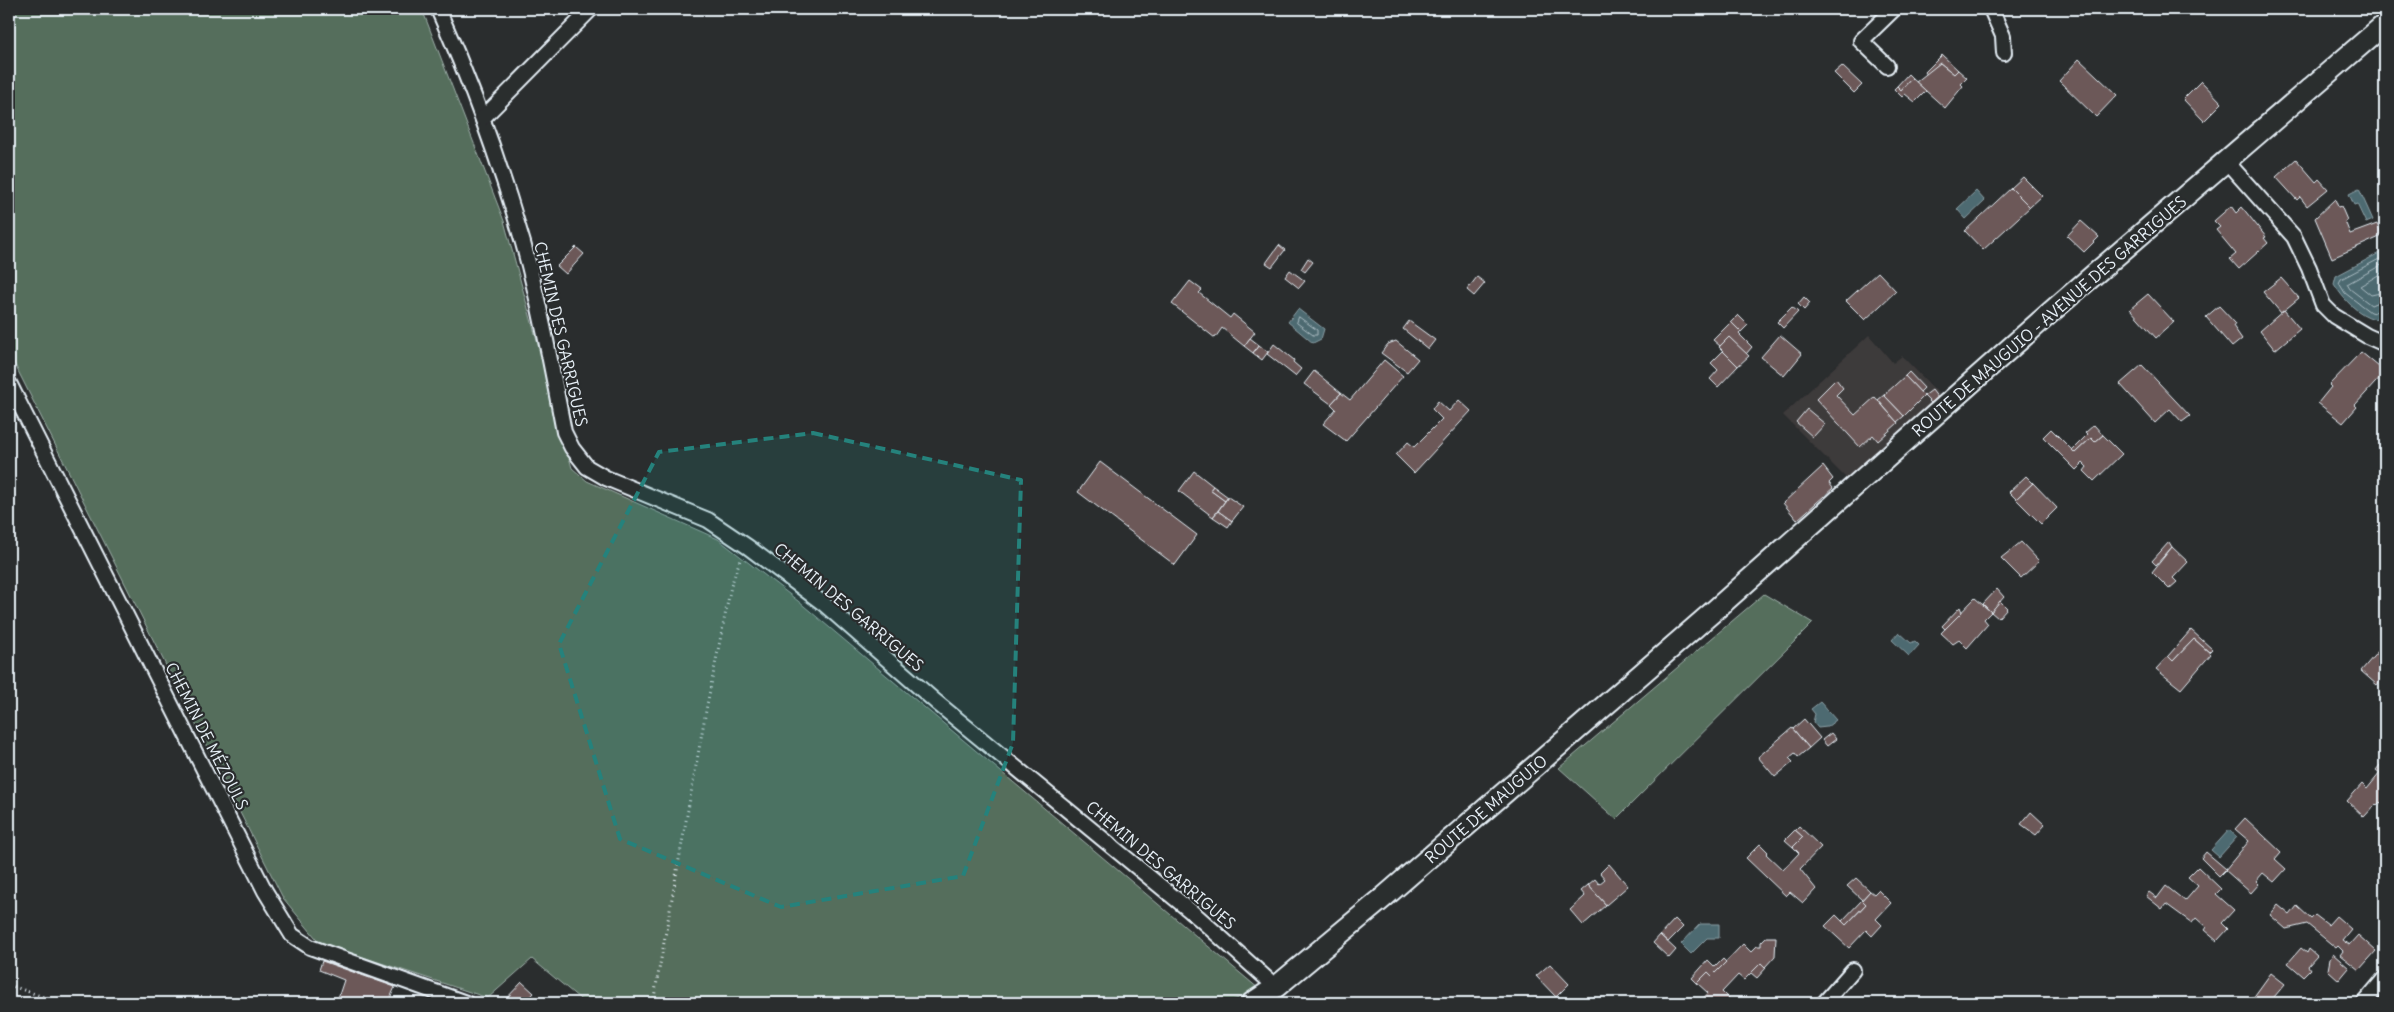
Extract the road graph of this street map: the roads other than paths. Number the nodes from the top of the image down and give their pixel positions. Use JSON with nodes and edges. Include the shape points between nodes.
{"nodes":[{"id":1,"x":438,"y":9,"type":"edge"},
{"id":2,"x":590,"y":9,"type":"edge"},
{"id":3,"x":1894,"y":9,"type":"edge"},
{"id":4,"x":1991,"y":9,"type":"edge"},
{"id":5,"x":2385,"y":24,"type":"edge"},
{"id":6,"x":2004,"y":53,"type":"dead end"},
{"id":7,"x":1887,"y":66,"type":"dead end"},
{"id":8,"x":483,"y":118,"type":"junction"},
{"id":9,"x":2227,"y":162,"type":"junction"},
{"id":10,"x":2385,"y":344,"type":"edge"},
{"id":11,"x":9,"y":383,"type":"edge"},
{"id":12,"x":1715,"y":610,"type":"joint"},
{"id":13,"x":1853,"y":970,"type":"dead end"},
{"id":14,"x":2385,"y":978,"type":"edge"},
{"id":15,"x":1276,"y":987,"type":"junction"},
{"id":16,"x":466,"y":1003,"type":"edge"},
{"id":17,"x":1252,"y":1003,"type":"edge"},
{"id":18,"x":1824,"y":1003,"type":"edge"},
{"id":19,"x":2364,"y":1003,"type":"edge"}],
"edges":[{"from":1,"to":8,"type":"street","name":"CHEMIN DES GARRIGUES"},
{"from":2,"to":8,"type":"street"},
{"from":3,"to":7,"type":"street","via":[[1861,41]]},
{"from":4,"to":6,"type":"street","via":[[2003,36]]},
{"from":5,"to":9,"type":"street","name":"ROUTE DE MAUGUIO - AVENUE DES GARRIGUES"},
{"from":8,"to":15,"type":"street","name":"CHEMIN DES GARRIGUES","via":[[523,244],[564,432],[587,467],[708,520],[824,604],[936,702],[1200,918]]},
{"from":9,"to":10,"type":"street","via":[[2294,237],[2310,268],[2323,305],[2334,316]]},
{"from":9,"to":12,"type":"street","name":"ROUTE DE MAUGUIO - AVENUE DES GARRIGUES","via":[[2052,311]]},
{"from":11,"to":16,"type":"street","name":"CHEMIN DE MÉZOULS","via":[[265,891],[292,934],[310,947]]},
{"from":12,"to":15,"type":"street","name":"ROUTE DE MAUGUIO"},
{"from":13,"to":18,"type":"street"},
{"from":14,"to":19,"type":"street"},
{"from":15,"to":17,"type":"street","name":"ROUTE DE MAUGUIO"}]}
